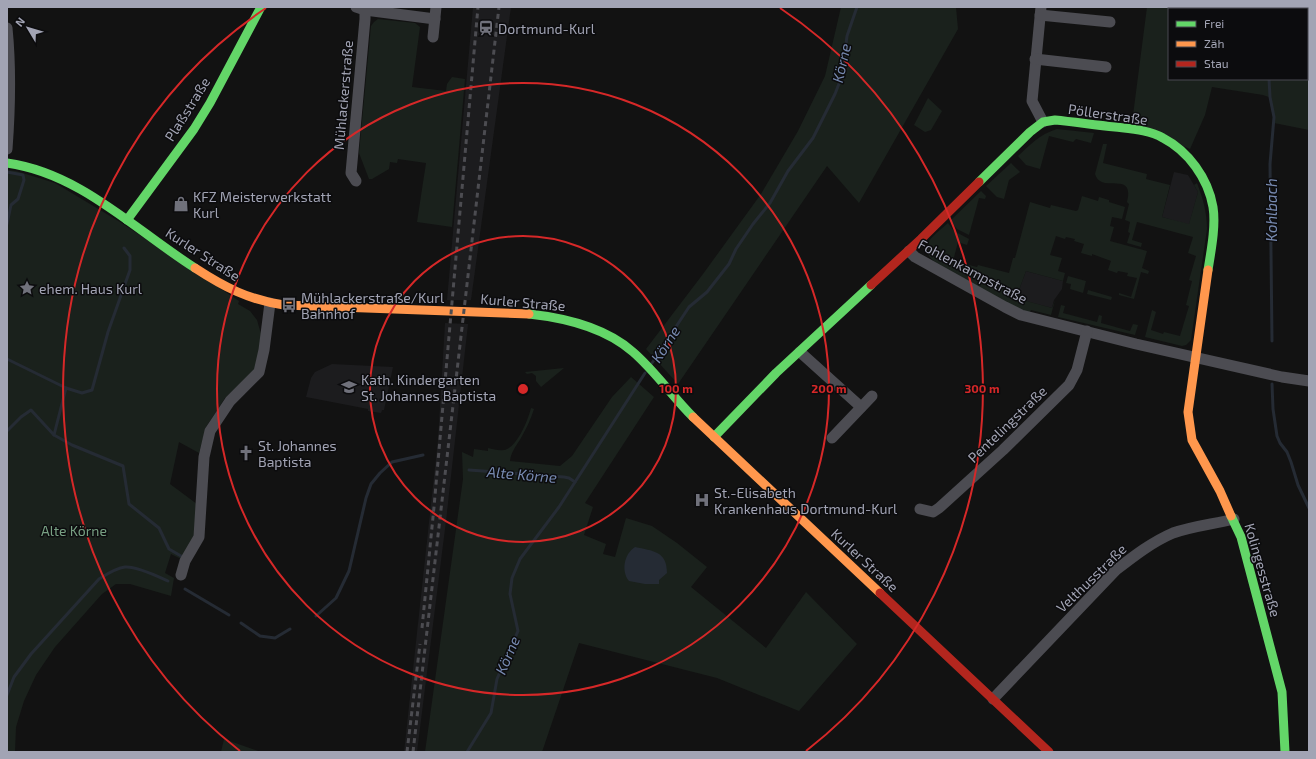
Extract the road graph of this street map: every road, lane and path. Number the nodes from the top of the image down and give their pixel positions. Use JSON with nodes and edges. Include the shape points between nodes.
{"nodes":[{"id":1,"x":261,"y":7,"type":"edge"},
{"id":2,"x":436,"y":7,"type":"edge"},
{"id":3,"x":360,"y":9,"type":"edge"},
{"id":4,"x":1041,"y":11,"type":"edge"},
{"id":5,"x":435,"y":19,"type":"junction"},
{"id":6,"x":1110,"y":22,"type":"dead end"},
{"id":7,"x":7,"y":28,"type":"edge"},
{"id":8,"x":433,"y":37,"type":"dead end"},
{"id":9,"x":1036,"y":59,"type":"junction"},
{"id":10,"x":1106,"y":67,"type":"dead end"},
{"id":11,"x":1044,"y":122,"type":"junction"},
{"id":12,"x":7,"y":149,"type":"edge"},
{"id":13,"x":7,"y":163,"type":"edge"},
{"id":14,"x":356,"y":181,"type":"dead end"},
{"id":15,"x":127,"y":220,"type":"junction"},
{"id":16,"x":909,"y":251,"type":"junction"},
{"id":17,"x":270,"y":303,"type":"junction"},
{"id":18,"x":1087,"y":331,"type":"junction"},
{"id":19,"x":800,"y":352,"type":"junction"},
{"id":20,"x":1196,"y":357,"type":"junction"},
{"id":21,"x":1309,"y":380,"type":"edge"},
{"id":22,"x":872,"y":396,"type":"dead end"},
{"id":23,"x":861,"y":407,"type":"junction"},
{"id":24,"x":714,"y":437,"type":"junction"},
{"id":25,"x":832,"y":438,"type":"dead end"},
{"id":26,"x":920,"y":510,"type":"dead end"},
{"id":27,"x":1234,"y":519,"type":"junction"},
{"id":28,"x":181,"y":575,"type":"dead end"},
{"id":29,"x":993,"y":699,"type":"junction"},
{"id":30,"x":1049,"y":752,"type":"edge"},
{"id":31,"x":1285,"y":752,"type":"edge"}],
"edges":[{"from":1,"to":15,"type":"street","name":"Plaßstraße","via":[[200,120]]},
{"from":2,"to":5,"type":"street"},
{"from":3,"to":5,"type":"street","name":"Mühlackerstraße"},
{"from":3,"to":14,"type":"street","name":"Mühlackerstraße","via":[[351,173]]},
{"from":4,"to":6,"type":"street"},
{"from":4,"to":9,"type":"street"},
{"from":5,"to":8,"type":"street"},
{"from":7,"to":12,"type":"street"},
{"from":9,"to":10,"type":"street"},
{"from":9,"to":11,"type":"street","via":[[1032,101]]},
{"from":11,"to":16,"type":"street","via":[[1030,132]]},
{"from":11,"to":20,"type":"street","name":"Pöllerstraße","via":[[1055,120],[1137,130],[1162,137],[1183,151],[1193,163],[1205,182],[1214,218],[1212,253]]},
{"from":13,"to":15,"type":"street","name":"Kurler Straße","via":[[38,168]]},
{"from":15,"to":17,"type":"street","name":"Kurler Straße","via":[[232,290]]},
{"from":16,"to":18,"type":"street","name":"Fohlenkampstraße","via":[[915,257],[1021,315]]},
{"from":16,"to":19,"type":"street","name":"Fohlenkampstraße"},
{"from":17,"to":24,"type":"street","name":"Kurler Straße","via":[[522,314],[556,317],[584,324],[622,343]]},
{"from":17,"to":28,"type":"street","via":[[259,372],[230,402],[210,431],[204,457],[199,537],[185,561]]},
{"from":18,"to":20,"type":"street","name":"Fohlenkampstraße"},
{"from":18,"to":26,"type":"street","name":"Pentelingstraße","via":[[1074,377],[1064,390],[939,508],[933,512]]},
{"from":19,"to":23,"type":"street"},
{"from":19,"to":24,"type":"street","name":"Fohlenkampstraße"},
{"from":20,"to":21,"type":"street","name":"Fohlenkampstraße","via":[[1282,377]]},
{"from":20,"to":27,"type":"street","name":"Kolingesstraße","via":[[1188,412],[1190,429],[1197,450]]},
{"from":22,"to":23,"type":"street"},
{"from":23,"to":25,"type":"street"},
{"from":24,"to":29,"type":"street","name":"Kurler Straße"},
{"from":27,"to":29,"type":"street","name":"Velthusstraße","via":[[1174,533],[1131,558]]},
{"from":27,"to":31,"type":"street","name":"Kolingesstraße","via":[[1282,692]]},
{"from":29,"to":30,"type":"street","name":"Kurler Straße"}]}
